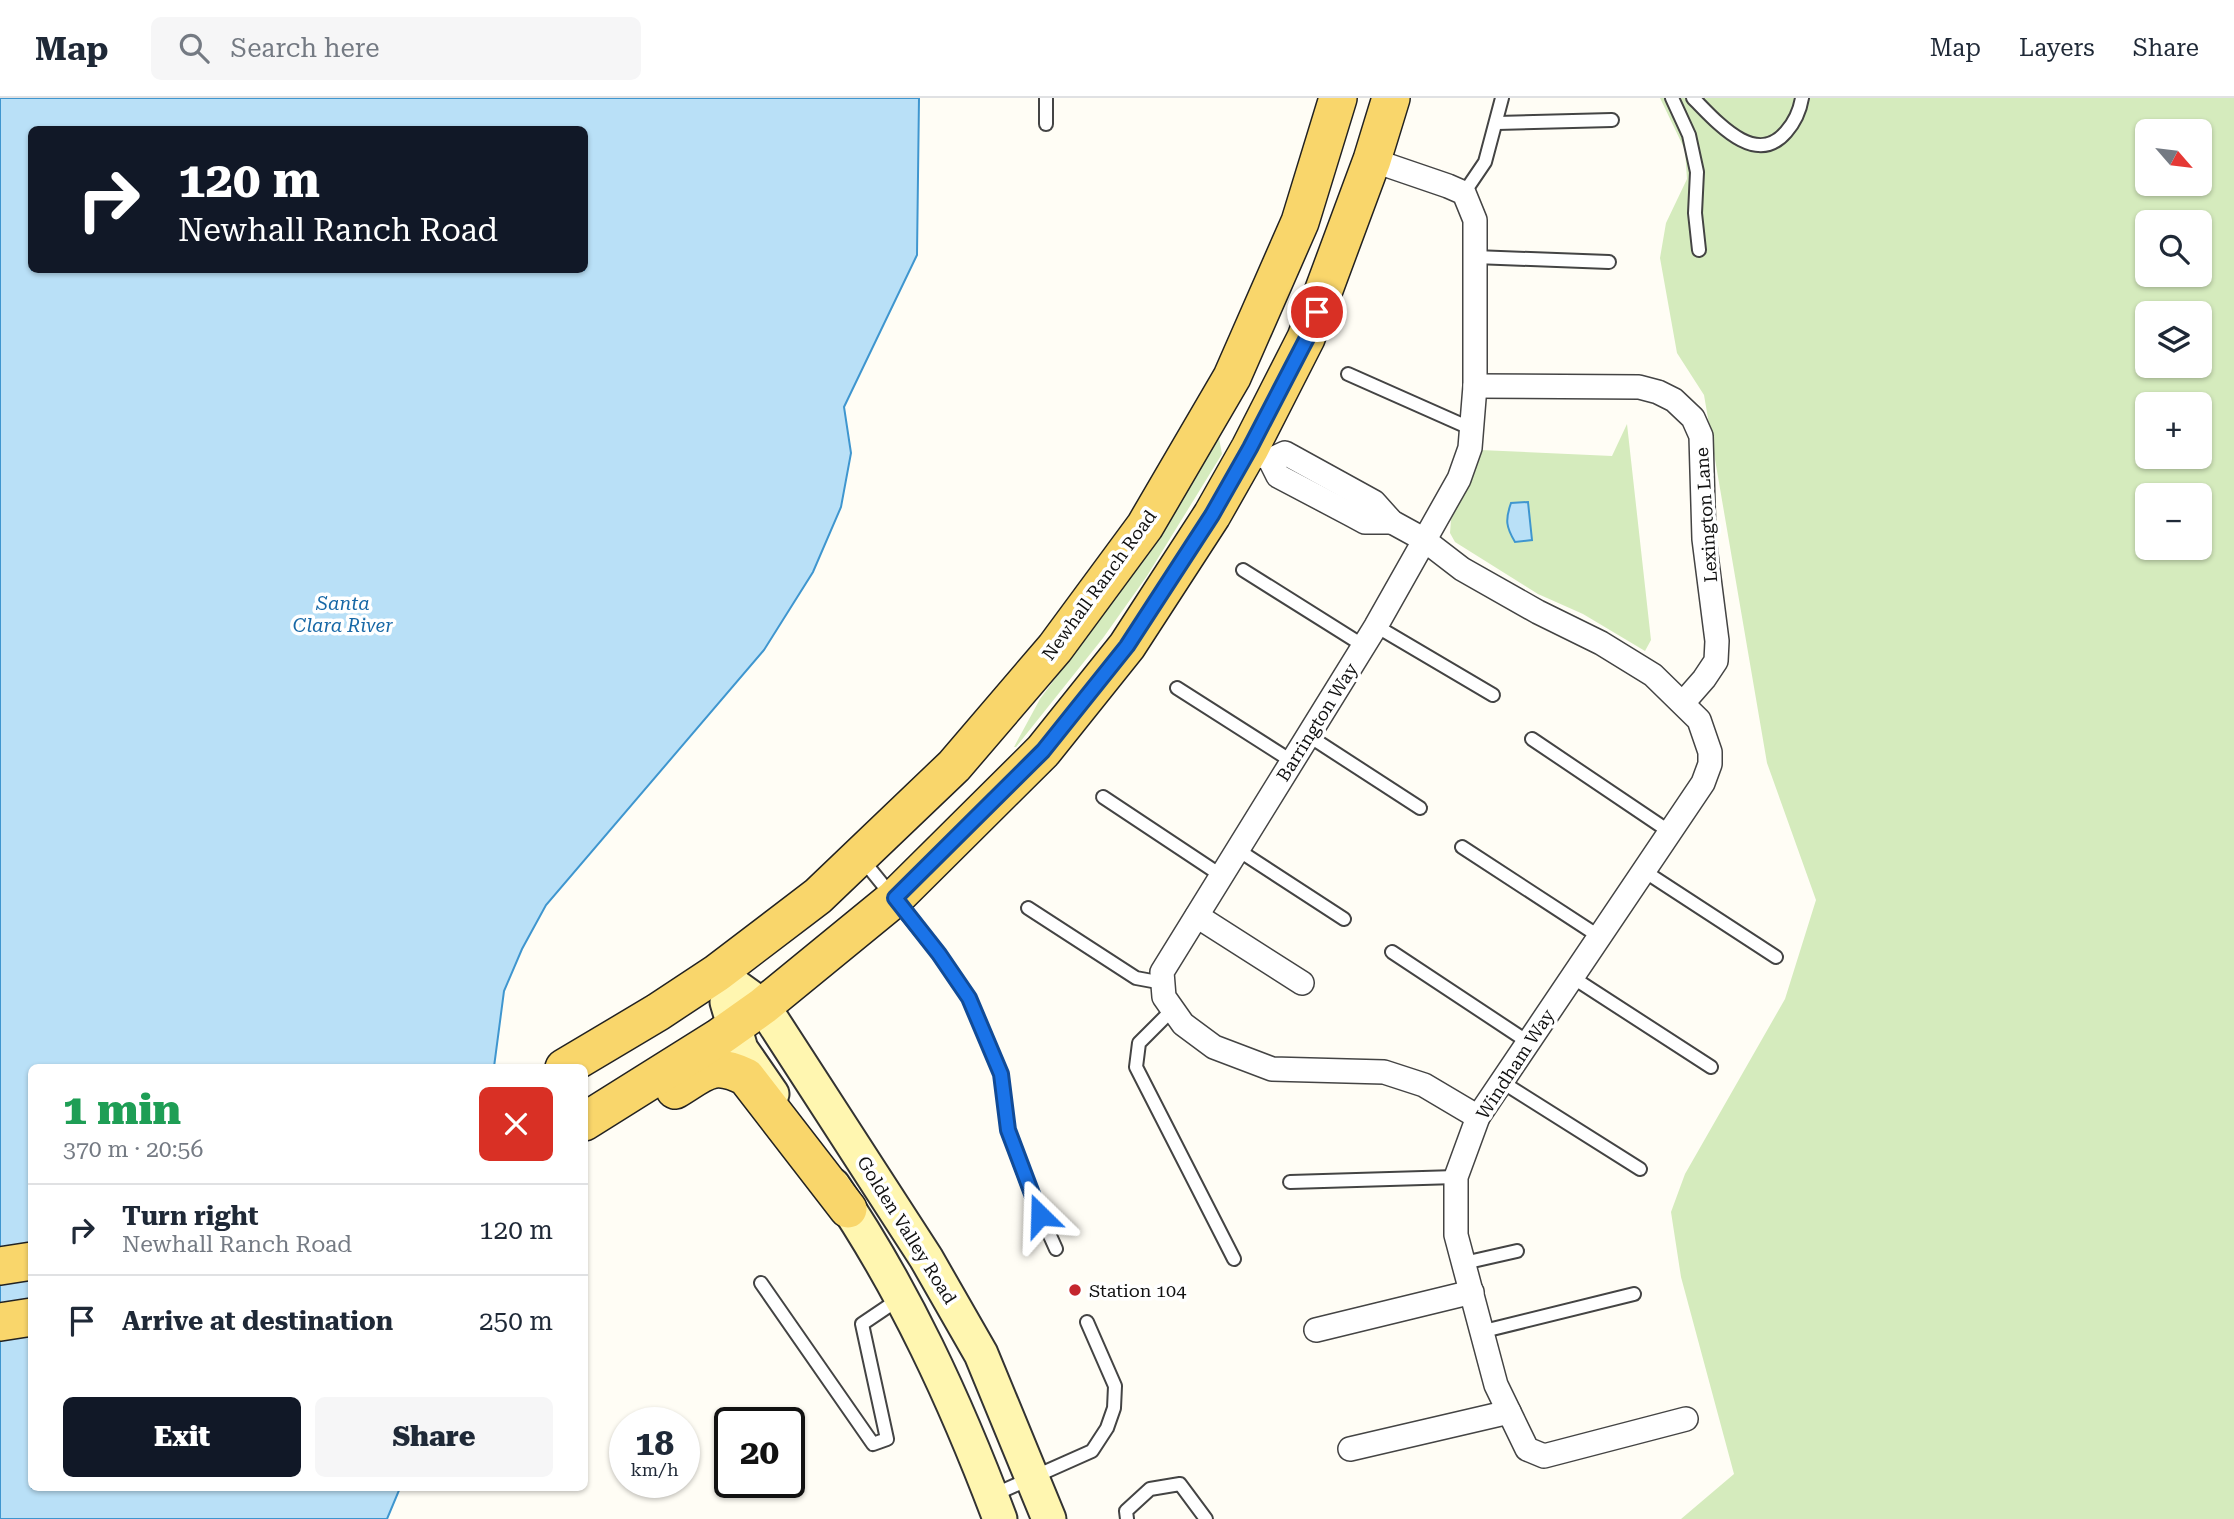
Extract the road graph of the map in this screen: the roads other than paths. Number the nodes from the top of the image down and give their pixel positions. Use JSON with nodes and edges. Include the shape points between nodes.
{"nodes":[{"id":1,"x":1046,"y":98,"type":"edge"},
{"id":2,"x":1340,"y":98,"type":"edge"},
{"id":3,"x":1391,"y":98,"type":"edge"},
{"id":4,"x":1502,"y":98,"type":"edge"},
{"id":5,"x":1672,"y":98,"type":"edge"},
{"id":6,"x":1693,"y":98,"type":"edge"},
{"id":7,"x":1802,"y":98,"type":"edge"},
{"id":8,"x":1612,"y":120,"type":"dead end"},
{"id":9,"x":1497,"y":123,"type":"junction"},
{"id":10,"x":1046,"y":124,"type":"dead end"},
{"id":11,"x":1373,"y":160,"type":"junction"},
{"id":12,"x":1464,"y":193,"type":"junction"},
{"id":13,"x":1699,"y":250,"type":"dead end"},
{"id":14,"x":1475,"y":257,"type":"junction"},
{"id":15,"x":1609,"y":262,"type":"dead end"},
{"id":16,"x":1348,"y":374,"type":"dead end"},
{"id":17,"x":1475,"y":386,"type":"junction"},
{"id":18,"x":1472,"y":429,"type":"junction"},
{"id":19,"x":1260,"y":454,"type":"junction"},
{"id":20,"x":1423,"y":539,"type":"junction"},
{"id":21,"x":1243,"y":570,"type":"dead end"},
{"id":22,"x":1370,"y":636,"type":"junction"},
{"id":23,"x":1177,"y":688,"type":"dead end"},
{"id":24,"x":1493,"y":695,"type":"dead end"},
{"id":25,"x":1683,"y":703,"type":"junction"},
{"id":26,"x":1309,"y":736,"type":"junction"},
{"id":27,"x":1532,"y":739,"type":"dead end"},
{"id":28,"x":1293,"y":762,"type":"junction"},
{"id":29,"x":1103,"y":797,"type":"dead end"},
{"id":30,"x":1420,"y":808,"type":"dead end"},
{"id":31,"x":1670,"y":832,"type":"junction"},
{"id":32,"x":1462,"y":847,"type":"dead end"},
{"id":33,"x":1238,"y":850,"type":"junction"},
{"id":34,"x":860,"y":856,"type":"junction"},
{"id":35,"x":1644,"y":871,"type":"junction"},
{"id":36,"x":1222,"y":876,"type":"junction"},
{"id":37,"x":895,"y":898,"type":"junction"},
{"id":38,"x":1028,"y":908,"type":"dead end"},
{"id":39,"x":1197,"y":916,"type":"junction"},
{"id":40,"x":1344,"y":919,"type":"dead end"},
{"id":41,"x":1600,"y":937,"type":"junction"},
{"id":42,"x":1391,"y":952,"type":"dead end"},
{"id":43,"x":1776,"y":957,"type":"dead end"},
{"id":44,"x":717,"y":973,"type":"junction"},
{"id":45,"x":1572,"y":977,"type":"junction"},
{"id":46,"x":1163,"y":983,"type":"junction"},
{"id":47,"x":1302,"y":983,"type":"dead end"},
{"id":48,"x":1173,"y":1009,"type":"junction"},
{"id":49,"x":749,"y":1016,"type":"junction"},
{"id":50,"x":1528,"y":1042,"type":"junction"},
{"id":51,"x":571,"y":1064,"type":"edge"},
{"id":52,"x":1711,"y":1067,"type":"dead end"},
{"id":53,"x":1502,"y":1082,"type":"junction"},
{"id":54,"x":1478,"y":1117,"type":"junction"},
{"id":55,"x":589,"y":1120,"type":"edge"},
{"id":56,"x":1640,"y":1169,"type":"dead end"},
{"id":57,"x":1456,"y":1177,"type":"junction"},
{"id":58,"x":1290,"y":1182,"type":"dead end"},
{"id":59,"x":848,"y":1209,"type":"junction"},
{"id":60,"x":1056,"y":1249,"type":"dead end"},
{"id":61,"x":1517,"y":1251,"type":"dead end"},
{"id":62,"x":1234,"y":1259,"type":"dead end"},
{"id":63,"x":28,"y":1262,"type":"edge"},
{"id":64,"x":1464,"y":1263,"type":"junction"},
{"id":65,"x":0,"y":1266,"type":"edge"},
{"id":66,"x":761,"y":1283,"type":"dead end"},
{"id":67,"x":1472,"y":1292,"type":"junction"},
{"id":68,"x":1634,"y":1294,"type":"dead end"},
{"id":69,"x":906,"y":1304,"type":"junction"},
{"id":70,"x":28,"y":1318,"type":"edge"},
{"id":71,"x":0,"y":1322,"type":"edge"},
{"id":72,"x":1087,"y":1322,"type":"dead end"},
{"id":73,"x":1316,"y":1329,"type":"dead end"},
{"id":74,"x":1484,"y":1331,"type":"junction"},
{"id":75,"x":1510,"y":1412,"type":"junction"},
{"id":76,"x":1686,"y":1419,"type":"dead end"},
{"id":77,"x":1010,"y":1423,"type":"junction"},
{"id":78,"x":1350,"y":1449,"type":"dead end"},
{"id":79,"x":1033,"y":1479,"type":"junction"},
{"id":80,"x":995,"y":1507,"type":"edge"},
{"id":81,"x":1049,"y":1519,"type":"edge"},
{"id":82,"x":1127,"y":1519,"type":"edge"},
{"id":83,"x":1206,"y":1519,"type":"edge"}],
"edges":[{"from":1,"to":10,"type":"lane"},
{"from":2,"to":19,"type":"main road","via":[[1339,166],[1298,282],[1232,424],[1238,438]]},
{"from":2,"to":34,"type":"main road","name":"Newhall Ranch Road","via":[[1300,222],[1232,377],[1145,526],[1055,648],[954,766]]},
{"from":3,"to":11,"type":"main road"},
{"from":4,"to":9,"type":"lane"},
{"from":5,"to":13,"type":"lane","via":[[1689,135],[1697,172]]},
{"from":6,"to":7,"type":"lane","via":[[1740,140],[1760,146],[1778,142]]},
{"from":8,"to":9,"type":"lane"},
{"from":9,"to":12,"type":"lane","via":[[1485,162]]},
{"from":11,"to":12,"type":"street"},
{"from":11,"to":19,"type":"main road"},
{"from":12,"to":14,"type":"street","name":"Barrington Way","via":[[1475,220]]},
{"from":14,"to":15,"type":"lane"},
{"from":14,"to":17,"type":"street","name":"Barrington Way"},
{"from":16,"to":18,"type":"lane"},
{"from":17,"to":18,"type":"street","name":"Barrington Way"},
{"from":17,"to":25,"type":"street","name":"Lexington Lane","via":[[1639,387],[1674,400],[1693,418],[1701,436],[1704,539],[1717,641],[1716,661]]},
{"from":18,"to":20,"type":"street","name":"Barrington Way","via":[[1459,479]]},
{"from":19,"to":20,"type":"street","via":[[1279,476],[1365,522],[1392,522]]},
{"from":19,"to":37,"type":"main road","via":[[1212,515],[1127,646],[1043,751]]},
{"from":20,"to":22,"type":"street","name":"Barrington Way"},
{"from":20,"to":25,"type":"street","via":[[1462,569],[1653,675]]},
{"from":21,"to":22,"type":"lane"},
{"from":22,"to":24,"type":"lane"},
{"from":22,"to":26,"type":"street","name":"Barrington Way"},
{"from":23,"to":28,"type":"lane"},
{"from":25,"to":31,"type":"street","name":"Windham Way","via":[[1699,720],[1710,764],[1703,783]]},
{"from":26,"to":28,"type":"street","name":"Barrington Way"},
{"from":26,"to":30,"type":"lane"},
{"from":27,"to":31,"type":"lane"},
{"from":28,"to":33,"type":"street","name":"Barrington Way"},
{"from":29,"to":36,"type":"lane"},
{"from":31,"to":35,"type":"street","name":"Windham Way"},
{"from":32,"to":41,"type":"lane"},
{"from":33,"to":36,"type":"street","name":"Barrington Way"},
{"from":33,"to":40,"type":"lane"},
{"from":34,"to":37,"type":"lane"},
{"from":34,"to":44,"type":"main road","name":"Newhall Ranch Road","via":[[818,896]]},
{"from":35,"to":41,"type":"street","name":"Windham Way"},
{"from":35,"to":43,"type":"lane"},
{"from":36,"to":39,"type":"street","name":"Barrington Way"},
{"from":37,"to":49,"type":"main road"},
{"from":37,"to":60,"type":"lane","via":[[969,998],[1001,1074],[1008,1130]]},
{"from":38,"to":46,"type":"lane","via":[[1136,978]]},
{"from":39,"to":46,"type":"street","name":"Barrington Way","via":[[1162,972]]},
{"from":39,"to":47,"type":"street"},
{"from":41,"to":45,"type":"street","name":"Windham Way"},
{"from":42,"to":50,"type":"lane"},
{"from":44,"to":49,"type":"main road","name":"Golden Valley Road"},
{"from":44,"to":51,"type":"main road"},
{"from":45,"to":50,"type":"street","name":"Windham Way"},
{"from":45,"to":52,"type":"lane"},
{"from":46,"to":48,"type":"street","via":[[1164,997]]},
{"from":48,"to":54,"type":"street","via":[[1183,1024],[1214,1047],[1272,1069],[1384,1072],[1424,1085]]},
{"from":48,"to":62,"type":"lane","via":[[1139,1043],[1136,1067]]},
{"from":49,"to":55,"type":"main road"},
{"from":49,"to":59,"type":"main road","via":[[741,1049]]},
{"from":49,"to":77,"type":"main road","name":"Golden Valley Road","via":[[926,1258],[981,1354]]},
{"from":50,"to":53,"type":"street","name":"Windham Way"},
{"from":53,"to":54,"type":"street","name":"Windham Way"},
{"from":53,"to":56,"type":"lane"},
{"from":54,"to":57,"type":"street","name":"Windham Way"},
{"from":55,"to":59,"type":"main road","via":[[631,1115],[712,1068],[728,1068],[746,1077]]},
{"from":57,"to":58,"type":"lane"},
{"from":57,"to":64,"type":"street","name":"Windham Way","via":[[1456,1234]]},
{"from":59,"to":69,"type":"main road"},
{"from":61,"to":64,"type":"lane"},
{"from":63,"to":65,"type":"main road"},
{"from":64,"to":67,"type":"street","name":"Windham Way"},
{"from":66,"to":69,"type":"lane","via":[[873,1444],[887,1439],[862,1324]]},
{"from":67,"to":73,"type":"street"},
{"from":67,"to":74,"type":"street","name":"Windham Way"},
{"from":68,"to":74,"type":"lane"},
{"from":69,"to":77,"type":"main road","via":[[947,1341],[991,1421],[998,1426]]},
{"from":69,"to":80,"type":"main road"},
{"from":70,"to":71,"type":"main road"},
{"from":72,"to":79,"type":"lane","via":[[1115,1386],[1114,1408],[1091,1451]]},
{"from":74,"to":75,"type":"street","name":"Windham Way","via":[[1496,1385]]},
{"from":75,"to":76,"type":"street","name":"Windham Way","via":[[1527,1449],[1544,1456]]},
{"from":75,"to":78,"type":"street"},
{"from":77,"to":79,"type":"main road","name":"Golden Valley Road"},
{"from":79,"to":80,"type":"lane"},
{"from":79,"to":81,"type":"main road","name":"Golden Valley Road"},
{"from":82,"to":83,"type":"lane","via":[[1126,1511],[1150,1489],[1180,1484]]}]}
